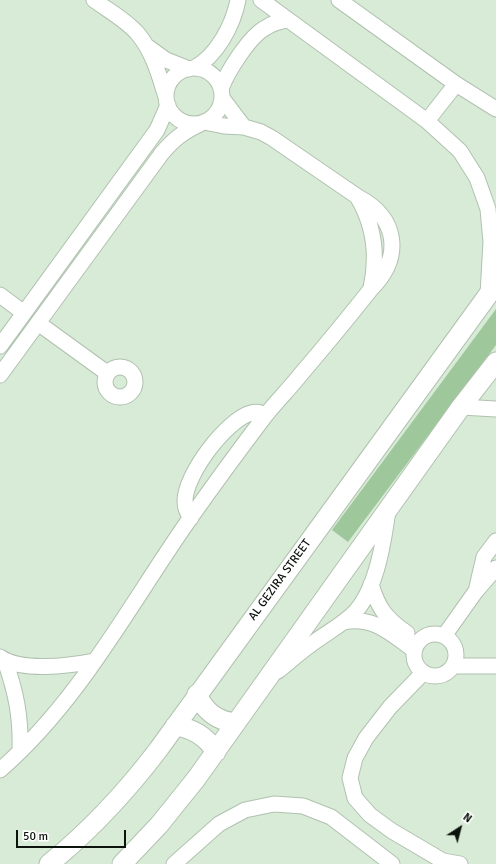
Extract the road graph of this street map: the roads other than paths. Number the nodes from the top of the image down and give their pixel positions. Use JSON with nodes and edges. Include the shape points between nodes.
{"nodes":[{"id":1,"x":94,"y":0,"type":"edge"},
{"id":2,"x":238,"y":0,"type":"edge"},
{"id":3,"x":261,"y":0,"type":"edge"},
{"id":4,"x":339,"y":0,"type":"edge"},
{"id":5,"x":288,"y":20,"type":"junction"},
{"id":6,"x":229,"y":30,"type":"junction"},
{"id":7,"x":249,"y":44,"type":"junction"},
{"id":8,"x":146,"y":45,"type":"junction"},
{"id":9,"x":192,"y":69,"type":"junction"},
{"id":10,"x":456,"y":84,"type":"junction"},
{"id":11,"x":222,"y":93,"type":"junction"},
{"id":12,"x":167,"y":101,"type":"junction"},
{"id":13,"x":496,"y":109,"type":"edge"},
{"id":14,"x":428,"y":121,"type":"junction"},
{"id":15,"x":202,"y":123,"type":"junction"},
{"id":16,"x":244,"y":127,"type":"junction"},
{"id":17,"x":492,"y":289,"type":"edge"},
{"id":18,"x":0,"y":295,"type":"edge"},
{"id":19,"x":24,"y":313,"type":"junction"},
{"id":20,"x":38,"y":323,"type":"junction"},
{"id":21,"x":0,"y":346,"type":"edge"},
{"id":22,"x":496,"y":362,"type":"edge"},
{"id":23,"x":107,"y":373,"type":"dead end"},
{"id":24,"x":0,"y":375,"type":"edge"},
{"id":25,"x":461,"y":407,"type":"junction"},
{"id":26,"x":496,"y":409,"type":"edge"},
{"id":27,"x":266,"y":415,"type":"junction"},
{"id":28,"x":389,"y":508,"type":"junction"},
{"id":29,"x":191,"y":518,"type":"junction"},
{"id":30,"x":496,"y":541,"type":"edge"},
{"id":31,"x":496,"y":568,"type":"edge"},
{"id":32,"x":371,"y":584,"type":"junction"},
{"id":33,"x":476,"y":591,"type":"junction"},
{"id":34,"x":344,"y":622,"type":"junction"},
{"id":35,"x":444,"y":636,"type":"junction"},
{"id":36,"x":417,"y":646,"type":"junction"},
{"id":37,"x":3,"y":659,"type":"edge"},
{"id":38,"x":94,"y":661,"type":"junction"},
{"id":39,"x":453,"y":666,"type":"junction"},
{"id":40,"x":496,"y":666,"type":"edge"},
{"id":41,"x":423,"y":673,"type":"junction"},
{"id":42,"x":264,"y":682,"type":"junction"},
{"id":43,"x":197,"y":694,"type":"junction"},
{"id":44,"x":236,"y":723,"type":"junction"},
{"id":45,"x":175,"y":726,"type":"junction"},
{"id":46,"x":20,"y":750,"type":"junction"},
{"id":47,"x":216,"y":752,"type":"junction"},
{"id":48,"x":0,"y":770,"type":"edge"},
{"id":49,"x":49,"y":864,"type":"edge"},
{"id":50,"x":122,"y":864,"type":"edge"},
{"id":51,"x":174,"y":864,"type":"edge"},
{"id":52,"x":392,"y":864,"type":"edge"},
{"id":53,"x":460,"y":864,"type":"edge"}],
"edges":[{"from":1,"to":8,"type":"street","via":[[127,24]]},
{"from":2,"to":6,"type":"street"},
{"from":3,"to":5,"type":"street"},
{"from":4,"to":10,"type":"street"},
{"from":5,"to":7,"type":"street","via":[[266,27]]},
{"from":5,"to":14,"type":"street"},
{"from":6,"to":7,"type":"street"},
{"from":6,"to":9,"type":"street","via":[[206,61]]},
{"from":7,"to":11,"type":"street","via":[[230,69]]},
{"from":8,"to":9,"type":"street","via":[[166,60]]},
{"from":8,"to":12,"type":"street"},
{"from":9,"to":11,"type":"street","via":[[206,71],[216,78]]},
{"from":9,"to":12,"type":"street","via":[[180,72],[173,78],[168,87]]},
{"from":10,"to":13,"type":"street"},
{"from":10,"to":14,"type":"street"},
{"from":11,"to":15,"type":"street","via":[[220,108],[214,116]]},
{"from":11,"to":16,"type":"street"},
{"from":12,"to":15,"type":"street","via":[[172,113],[180,120],[190,124]]},
{"from":12,"to":19,"type":"street","via":[[157,130]]},
{"from":14,"to":17,"type":"street","via":[[460,151],[477,178],[488,209]]},
{"from":15,"to":16,"type":"street"},
{"from":15,"to":20,"type":"street","via":[[172,141]]},
{"from":16,"to":27,"type":"street","via":[[278,141],[358,197],[373,235],[375,262],[371,288]]},
{"from":17,"to":43,"type":"main road","name":"AL GEZIRA STREET"},
{"from":18,"to":19,"type":"street"},
{"from":19,"to":21,"type":"street"},
{"from":20,"to":23,"type":"street"},
{"from":20,"to":24,"type":"street"},
{"from":22,"to":25,"type":"main road"},
{"from":25,"to":26,"type":"street"},
{"from":25,"to":28,"type":"main road"},
{"from":27,"to":29,"type":"street"},
{"from":27,"to":29,"type":"street","via":[[255,412],[245,416],[226,430],[210,447],[197,468],[185,496],[186,508]]},
{"from":28,"to":32,"type":"street","via":[[384,538]]},
{"from":28,"to":42,"type":"main road"},
{"from":29,"to":38,"type":"street"},
{"from":30,"to":33,"type":"street","via":[[484,557]]},
{"from":31,"to":33,"type":"street"},
{"from":32,"to":34,"type":"street","via":[[365,598]]},
{"from":32,"to":36,"type":"street","via":[[383,613]]},
{"from":33,"to":35,"type":"street"},
{"from":34,"to":36,"type":"street","via":[[353,620],[372,623]]},
{"from":34,"to":42,"type":"street"},
{"from":35,"to":36,"type":"street","via":[[437,634],[424,637]]},
{"from":35,"to":39,"type":"street","via":[[451,641],[455,649]]},
{"from":36,"to":41,"type":"street","via":[[415,663]]},
{"from":37,"to":38,"type":"street","via":[[50,667]]},
{"from":37,"to":46,"type":"street","via":[[13,682],[18,704]]},
{"from":38,"to":46,"type":"street","via":[[56,712]]},
{"from":39,"to":40,"type":"street"},
{"from":39,"to":41,"type":"street","via":[[440,676]]},
{"from":41,"to":53,"type":"street","via":[[390,707],[366,738],[355,758],[350,778],[355,798],[370,815],[443,861]]},
{"from":42,"to":44,"type":"main road"},
{"from":43,"to":44,"type":"main road","via":[[212,715]]},
{"from":43,"to":45,"type":"main road","name":"AL GEZIRA STREET"},
{"from":44,"to":47,"type":"main road"},
{"from":45,"to":47,"type":"main road","via":[[196,731]]},
{"from":45,"to":49,"type":"main road","name":"AL GEZIRA STREET","via":[[134,782],[101,818]]},
{"from":46,"to":48,"type":"street"},
{"from":47,"to":50,"type":"main road","via":[[159,825]]},
{"from":51,"to":52,"type":"street","via":[[219,824],[245,810],[274,804],[304,806],[331,817]]}]}
